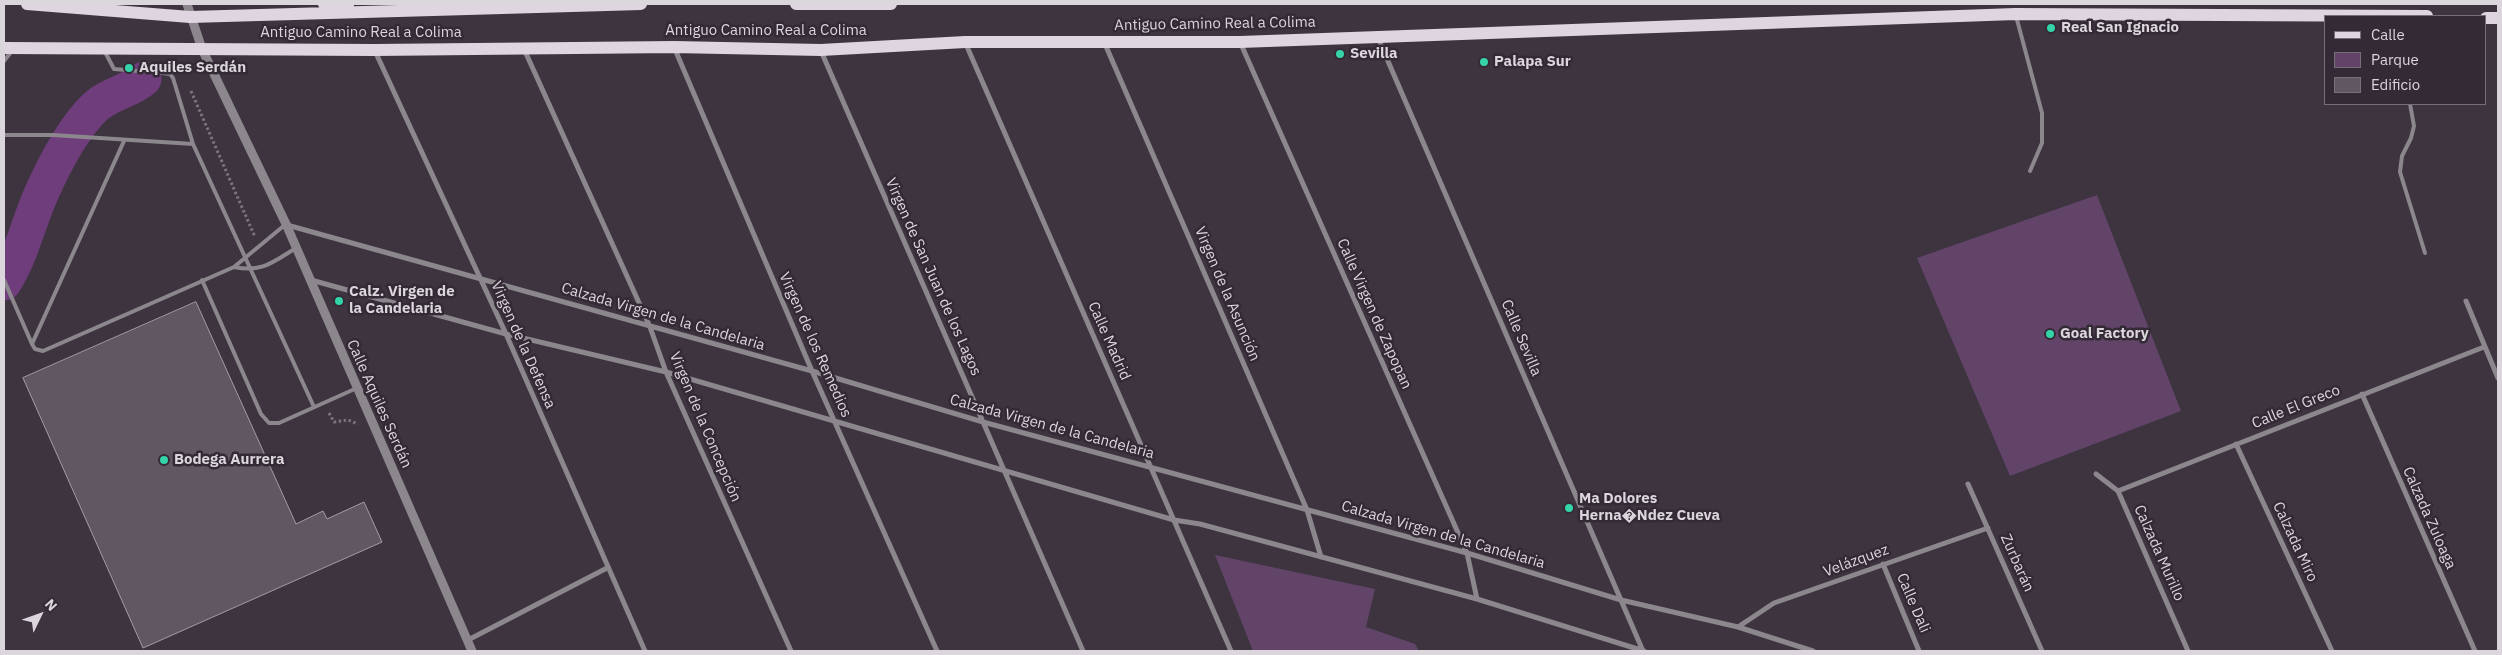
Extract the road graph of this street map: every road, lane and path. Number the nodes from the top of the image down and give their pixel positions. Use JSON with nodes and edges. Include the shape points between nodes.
{"nodes":[{"id":1,"x":27,"y":4,"type":"edge"},
{"id":2,"x":187,"y":4,"type":"edge"},
{"id":3,"x":324,"y":4,"type":"edge"},
{"id":4,"x":641,"y":4,"type":"edge"},
{"id":5,"x":796,"y":4,"type":"edge"},
{"id":6,"x":833,"y":4,"type":"edge"},
{"id":7,"x":891,"y":4,"type":"edge"},
{"id":8,"x":73,"y":5,"type":"edge"},
{"id":9,"x":427,"y":10,"type":"junction"},
{"id":10,"x":2015,"y":14,"type":"junction"},
{"id":11,"x":2324,"y":16,"type":"edge"},
{"id":12,"x":190,"y":17,"type":"junction"},
{"id":13,"x":1376,"y":36,"type":"junction"},
{"id":14,"x":965,"y":42,"type":"junction"},
{"id":15,"x":1240,"y":42,"type":"junction"},
{"id":16,"x":1104,"y":43,"type":"junction"},
{"id":17,"x":103,"y":47,"type":"junction"},
{"id":18,"x":674,"y":47,"type":"junction"},
{"id":19,"x":9,"y":48,"type":"edge"},
{"id":20,"x":524,"y":48,"type":"junction"},
{"id":21,"x":202,"y":49,"type":"junction"},
{"id":22,"x":374,"y":50,"type":"junction"},
{"id":23,"x":821,"y":50,"type":"junction"},
{"id":24,"x":4,"y":61,"type":"edge"},
{"id":25,"x":2410,"y":105,"type":"edge"},
{"id":26,"x":4,"y":135,"type":"edge"},
{"id":27,"x":124,"y":141,"type":"junction"},
{"id":28,"x":193,"y":144,"type":"junction"},
{"id":29,"x":2030,"y":172,"type":"dead end"},
{"id":30,"x":286,"y":224,"type":"junction"},
{"id":31,"x":296,"y":248,"type":"junction"},
{"id":32,"x":2425,"y":253,"type":"dead end"},
{"id":33,"x":244,"y":258,"type":"junction"},
{"id":34,"x":234,"y":267,"type":"junction"},
{"id":35,"x":250,"y":271,"type":"junction"},
{"id":36,"x":310,"y":279,"type":"junction"},
{"id":37,"x":481,"y":279,"type":"junction"},
{"id":38,"x":4,"y":280,"type":"edge"},
{"id":39,"x":202,"y":280,"type":"junction"},
{"id":40,"x":2466,"y":300,"type":"dead end"},
{"id":41,"x":650,"y":327,"type":"junction"},
{"id":42,"x":506,"y":334,"type":"junction"},
{"id":43,"x":32,"y":344,"type":"junction"},
{"id":44,"x":2484,"y":347,"type":"junction"},
{"id":45,"x":812,"y":371,"type":"junction"},
{"id":46,"x":666,"y":372,"type":"junction"},
{"id":47,"x":2498,"y":378,"type":"edge"},
{"id":48,"x":357,"y":388,"type":"junction"},
{"id":49,"x":2362,"y":394,"type":"junction"},
{"id":50,"x":314,"y":407,"type":"junction"},
{"id":51,"x":836,"y":421,"type":"junction"},
{"id":52,"x":983,"y":422,"type":"junction"},
{"id":53,"x":2236,"y":444,"type":"junction"},
{"id":54,"x":1150,"y":466,"type":"junction"},
{"id":55,"x":1006,"y":472,"type":"junction"},
{"id":56,"x":2096,"y":474,"type":"dead end"},
{"id":57,"x":1968,"y":484,"type":"dead end"},
{"id":58,"x":2118,"y":491,"type":"junction"},
{"id":59,"x":1307,"y":510,"type":"junction"},
{"id":60,"x":1174,"y":520,"type":"junction"},
{"id":61,"x":1988,"y":528,"type":"junction"},
{"id":62,"x":1466,"y":553,"type":"junction"},
{"id":63,"x":1321,"y":557,"type":"junction"},
{"id":64,"x":1883,"y":564,"type":"junction"},
{"id":65,"x":608,"y":568,"type":"junction"},
{"id":66,"x":1478,"y":598,"type":"junction"},
{"id":67,"x":1621,"y":600,"type":"junction"},
{"id":68,"x":1738,"y":628,"type":"junction"},
{"id":69,"x":468,"y":640,"type":"junction"},
{"id":70,"x":472,"y":651,"type":"edge"},
{"id":71,"x":645,"y":651,"type":"edge"},
{"id":72,"x":790,"y":651,"type":"edge"},
{"id":73,"x":937,"y":651,"type":"edge"},
{"id":74,"x":1083,"y":651,"type":"edge"},
{"id":75,"x":1231,"y":651,"type":"edge"},
{"id":76,"x":1643,"y":651,"type":"edge"},
{"id":77,"x":1813,"y":651,"type":"edge"},
{"id":78,"x":1920,"y":651,"type":"edge"},
{"id":79,"x":2042,"y":651,"type":"edge"},
{"id":80,"x":2188,"y":651,"type":"edge"},
{"id":81,"x":2332,"y":651,"type":"edge"},
{"id":82,"x":2474,"y":651,"type":"edge"}],
"edges":[{"from":1,"to":8,"type":"main road","name":"Antiguo Camino Real a Colima"},
{"from":2,"to":12,"type":"street","name":"Calle Aquiles Serdán"},
{"from":3,"to":9,"type":"main road"},
{"from":4,"to":9,"type":"main road","name":"Antiguo Camino Real a Colima"},
{"from":5,"to":6,"type":"main road","name":"Antiguo Camino Real a Colima"},
{"from":6,"to":7,"type":"main road","name":"Antiguo Camino Real a Colima"},
{"from":8,"to":12,"type":"main road","name":"Antiguo Camino Real a Colima"},
{"from":9,"to":12,"type":"main road","name":"Antiguo Camino Real a Colima"},
{"from":10,"to":11,"type":"main road","name":"Antiguo Camino Real a Colima"},
{"from":10,"to":13,"type":"main road","name":"Antiguo Camino Real a Colima"},
{"from":10,"to":29,"type":"lane","via":[[2042,113],[2042,143]]},
{"from":12,"to":21,"type":"street","name":"Calle Aquiles Serdán"},
{"from":13,"to":15,"type":"main road","name":"Antiguo Camino Real a Colima"},
{"from":13,"to":67,"type":"street","name":"Calle Sevilla"},
{"from":14,"to":16,"type":"main road","name":"Antiguo Camino Real a Colima"},
{"from":14,"to":23,"type":"main road","name":"Antiguo Camino Real a Colima"},
{"from":14,"to":54,"type":"street","name":"Calle Madrid"},
{"from":15,"to":16,"type":"main road","name":"Antiguo Camino Real a Colima"},
{"from":15,"to":62,"type":"street","name":"Calle Virgen de Zapopan"},
{"from":16,"to":59,"type":"street","name":"Virgen de la Asunción"},
{"from":17,"to":19,"type":"main road","name":"Antiguo Camino Real a Colima"},
{"from":17,"to":21,"type":"main road","name":"Antiguo Camino Real a Colima"},
{"from":17,"to":28,"type":"lane","via":[[114,69],[172,76]]},
{"from":18,"to":20,"type":"main road","name":"Antiguo Camino Real a Colima"},
{"from":18,"to":23,"type":"main road","name":"Antiguo Camino Real a Colima"},
{"from":18,"to":45,"type":"street","name":"Virgen de los Remedios"},
{"from":19,"to":24,"type":"lane"},
{"from":20,"to":22,"type":"main road","name":"Antiguo Camino Real a Colima"},
{"from":20,"to":41,"type":"street","name":"Virgen de la Concepción"},
{"from":21,"to":22,"type":"main road","name":"Antiguo Camino Real a Colima"},
{"from":21,"to":30,"type":"street","name":"Calle Aquiles Serdán"},
{"from":22,"to":37,"type":"street","name":"Virgen de la Defensa"},
{"from":23,"to":52,"type":"street","name":"Virgen de San Juan de los Lagos"},
{"from":25,"to":32,"type":"lane","via":[[2414,126],[2402,156],[2400,172]]},
{"from":26,"to":27,"type":"lane"},
{"from":27,"to":28,"type":"lane"},
{"from":27,"to":43,"type":"lane"},
{"from":28,"to":33,"type":"lane"},
{"from":30,"to":31,"type":"street","name":"Calle Aquiles Serdán"},
{"from":30,"to":33,"type":"lane"},
{"from":30,"to":37,"type":"street","name":"Calzada Virgen de la Candelaria"},
{"from":31,"to":35,"type":"lane"},
{"from":31,"to":36,"type":"street","name":"Calle Aquiles Serdán"},
{"from":33,"to":34,"type":"lane"},
{"from":33,"to":35,"type":"lane"},
{"from":34,"to":35,"type":"lane"},
{"from":34,"to":39,"type":"lane"},
{"from":35,"to":50,"type":"lane"},
{"from":36,"to":42,"type":"street"},
{"from":36,"to":48,"type":"street","name":"Calle Aquiles Serdán"},
{"from":37,"to":41,"type":"street","name":"Calzada Virgen de la Candelaria"},
{"from":37,"to":42,"type":"street","name":"Virgen de la Defensa"},
{"from":38,"to":43,"type":"lane"},
{"from":39,"to":43,"type":"lane","via":[[43,351],[35,349]]},
{"from":39,"to":50,"type":"lane","via":[[261,414],[268,423],[279,423]]},
{"from":40,"to":44,"type":"street"},
{"from":41,"to":45,"type":"street","name":"Calzada Virgen de la Candelaria"},
{"from":41,"to":46,"type":"street","name":"Virgen de la Concepción"},
{"from":42,"to":46,"type":"street"},
{"from":42,"to":65,"type":"street","name":"Virgen de la Defensa"},
{"from":44,"to":47,"type":"street"},
{"from":44,"to":49,"type":"street","name":"Calle El Greco"},
{"from":45,"to":51,"type":"street","name":"Virgen de los Remedios"},
{"from":45,"to":52,"type":"street","name":"Calzada Virgen de la Candelaria"},
{"from":46,"to":51,"type":"street"},
{"from":46,"to":72,"type":"street","name":"Virgen de la Concepción"},
{"from":48,"to":50,"type":"lane"},
{"from":48,"to":69,"type":"street","name":"Calle Aquiles Serdán"},
{"from":49,"to":53,"type":"street","name":"Calle El Greco"},
{"from":49,"to":82,"type":"street","name":"Calzada Zuloaga"},
{"from":51,"to":55,"type":"street"},
{"from":51,"to":73,"type":"street","name":"Virgen de los Remedios"},
{"from":52,"to":54,"type":"street","name":"Calzada Virgen de la Candelaria"},
{"from":52,"to":55,"type":"street","name":"Virgen de San Juan de los Lagos"},
{"from":53,"to":58,"type":"street","name":"Calle El Greco"},
{"from":53,"to":81,"type":"street","name":"Calzada Miro"},
{"from":54,"to":59,"type":"street","name":"Calzada Virgen de la Candelaria"},
{"from":54,"to":60,"type":"street","name":"Calle Madrid"},
{"from":55,"to":60,"type":"street"},
{"from":55,"to":74,"type":"street","name":"Virgen de San Juan de los Lagos"},
{"from":56,"to":58,"type":"street","name":"Calzada Murillo"},
{"from":57,"to":61,"type":"street","name":"Zurbarán"},
{"from":58,"to":80,"type":"street","name":"Calzada Murillo"},
{"from":59,"to":62,"type":"street","name":"Calzada Virgen de la Candelaria"},
{"from":59,"to":63,"type":"street","name":"Virgen de la Asunción"},
{"from":60,"to":63,"type":"street"},
{"from":60,"to":75,"type":"street","name":"Calle Madrid"},
{"from":61,"to":64,"type":"street","name":"Velázquez"},
{"from":61,"to":79,"type":"street","name":"Zurbarán"},
{"from":62,"to":66,"type":"street","name":"Calle Virgen de Zapopan"},
{"from":62,"to":67,"type":"street","name":"Calzada Virgen de la Candelaria"},
{"from":63,"to":66,"type":"street"},
{"from":64,"to":68,"type":"street","name":"Velázquez","via":[[1774,603]]},
{"from":64,"to":78,"type":"street","name":"Calle Dali"},
{"from":65,"to":69,"type":"street"},
{"from":65,"to":71,"type":"street","name":"Virgen de la Defensa"},
{"from":66,"to":76,"type":"street"},
{"from":67,"to":68,"type":"street","name":"Calzada Virgen de la Candelaria"},
{"from":67,"to":76,"type":"street","name":"Calle Sevilla"},
{"from":68,"to":77,"type":"street","name":"Calzada Virgen de la Candelaria"},
{"from":69,"to":70,"type":"street","name":"Calle Aquiles Serdán"}]}
